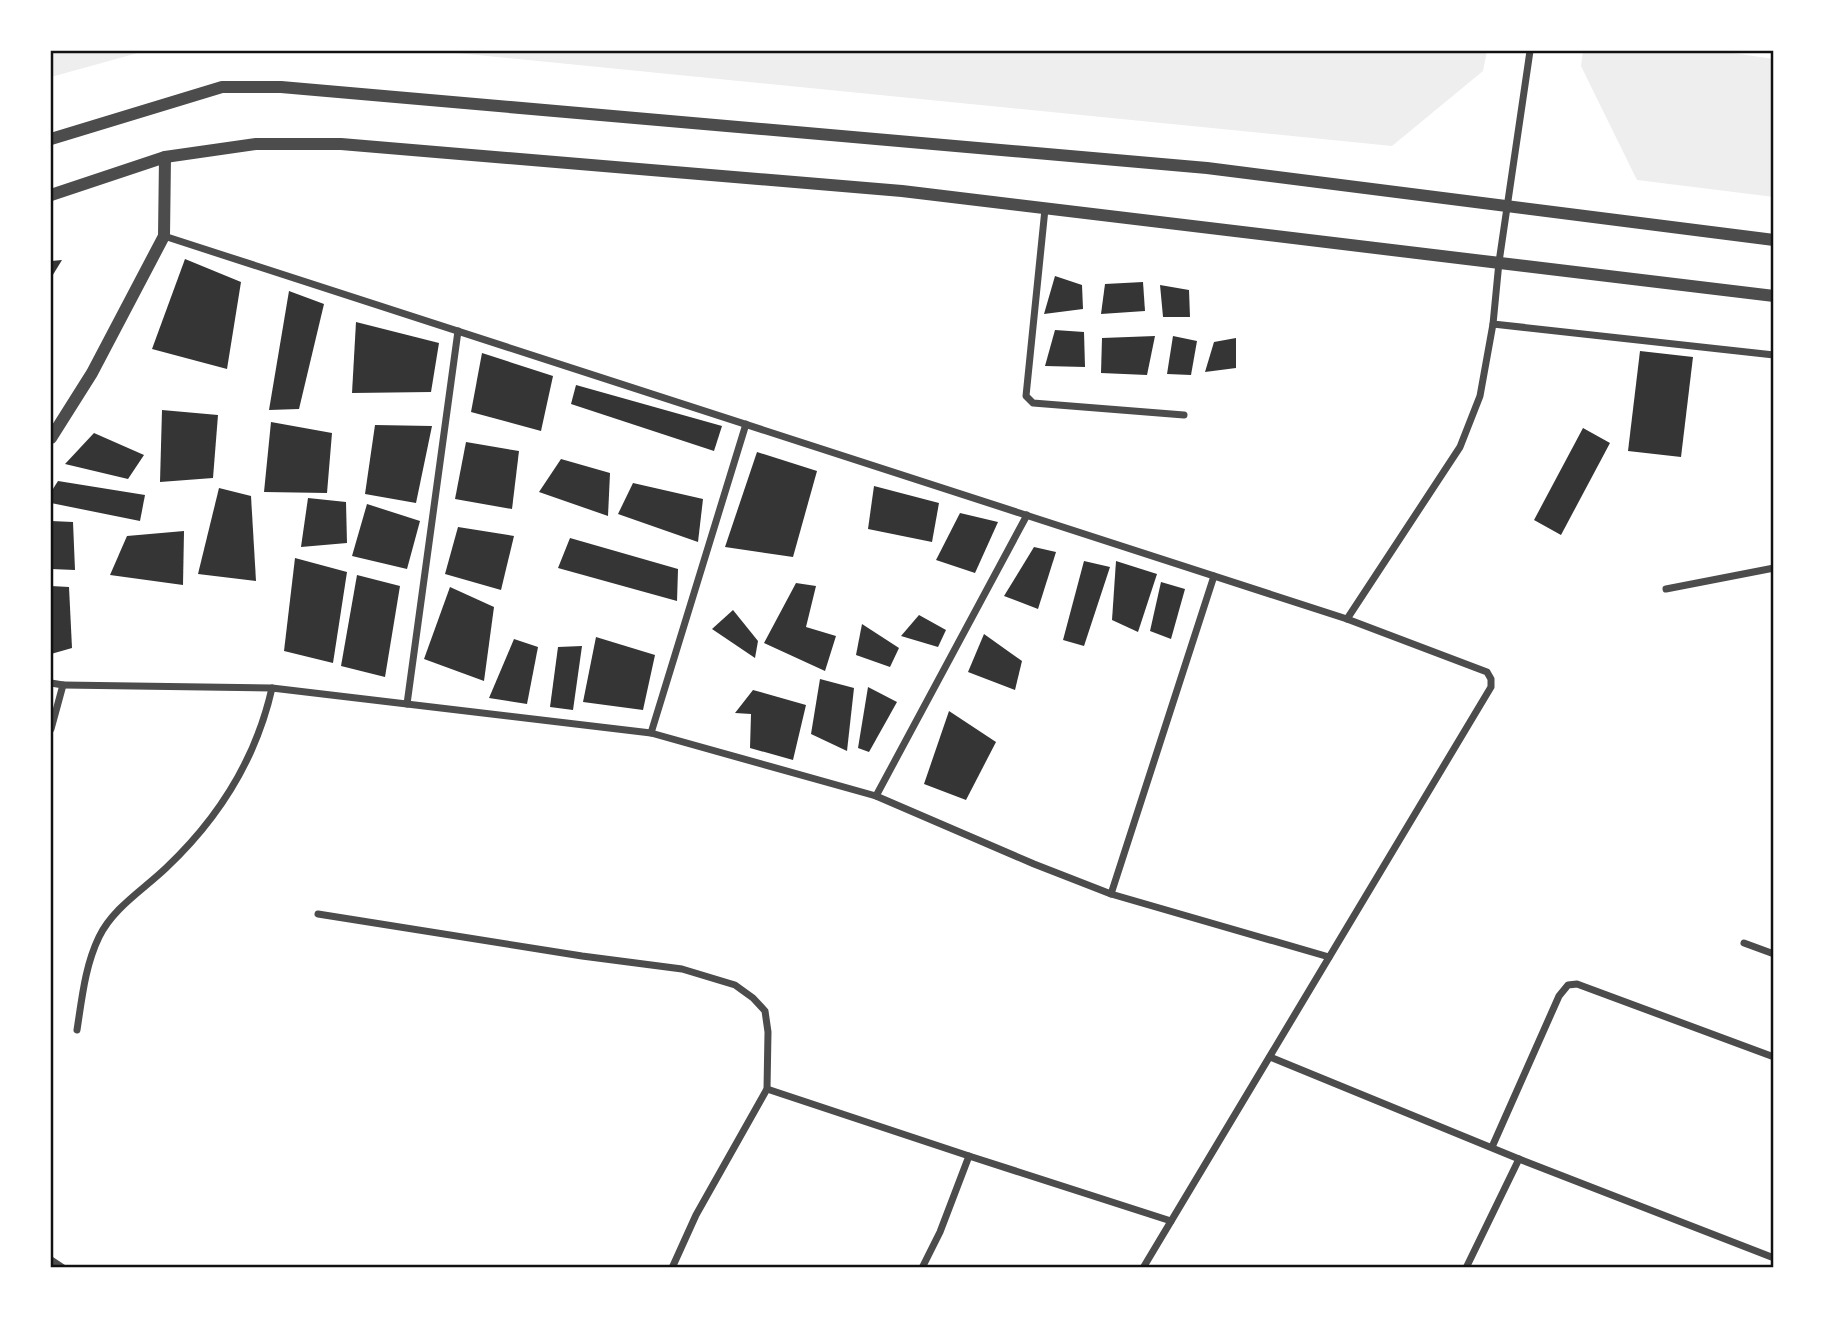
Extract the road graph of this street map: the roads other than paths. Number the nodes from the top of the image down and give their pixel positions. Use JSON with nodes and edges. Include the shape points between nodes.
{"nodes":[{"id":1,"x":1530,"y":51,"type":"edge"},
{"id":2,"x":51,"y":139,"type":"edge"},
{"id":3,"x":165,"y":158,"type":"junction"},
{"id":4,"x":51,"y":195,"type":"edge"},
{"id":5,"x":1507,"y":207,"type":"junction"},
{"id":6,"x":1045,"y":209,"type":"junction"},
{"id":7,"x":164,"y":236,"type":"junction"},
{"id":8,"x":1774,"y":240,"type":"edge"},
{"id":9,"x":1499,"y":262,"type":"junction"},
{"id":10,"x":1774,"y":296,"type":"edge"},
{"id":11,"x":1493,"y":324,"type":"junction"},
{"id":12,"x":458,"y":331,"type":"junction"},
{"id":13,"x":1774,"y":355,"type":"edge"},
{"id":14,"x":1184,"y":415,"type":"dead end"},
{"id":15,"x":746,"y":424,"type":"junction"},
{"id":16,"x":51,"y":438,"type":"edge"},
{"id":17,"x":1027,"y":516,"type":"junction"},
{"id":18,"x":1774,"y":568,"type":"edge"},
{"id":19,"x":1214,"y":576,"type":"junction"},
{"id":20,"x":1665,"y":589,"type":"dead end"},
{"id":21,"x":1347,"y":619,"type":"junction"},
{"id":22,"x":51,"y":683,"type":"edge"},
{"id":23,"x":63,"y":685,"type":"junction"},
{"id":24,"x":272,"y":688,"type":"junction"},
{"id":25,"x":407,"y":704,"type":"junction"},
{"id":26,"x":51,"y":729,"type":"edge"},
{"id":27,"x":651,"y":733,"type":"junction"},
{"id":28,"x":876,"y":796,"type":"junction"},
{"id":29,"x":1111,"y":894,"type":"junction"},
{"id":30,"x":318,"y":914,"type":"dead end"},
{"id":31,"x":1744,"y":943,"type":"dead end"},
{"id":32,"x":1774,"y":954,"type":"edge"},
{"id":33,"x":1329,"y":957,"type":"junction"},
{"id":34,"x":77,"y":1030,"type":"dead end"},
{"id":35,"x":1270,"y":1057,"type":"junction"},
{"id":36,"x":1774,"y":1057,"type":"edge"},
{"id":37,"x":767,"y":1089,"type":"junction"},
{"id":38,"x":1492,"y":1147,"type":"junction"},
{"id":39,"x":969,"y":1156,"type":"junction"},
{"id":40,"x":1519,"y":1159,"type":"junction"},
{"id":41,"x":1171,"y":1221,"type":"junction"},
{"id":42,"x":1774,"y":1258,"type":"edge"},
{"id":43,"x":51,"y":1261,"type":"edge"},
{"id":44,"x":63,"y":1268,"type":"edge"},
{"id":45,"x":672,"y":1268,"type":"edge"},
{"id":46,"x":922,"y":1268,"type":"edge"},
{"id":47,"x":1143,"y":1268,"type":"edge"},
{"id":48,"x":1466,"y":1268,"type":"edge"}],
"edges":[{"from":1,"to":5,"type":"street"},
{"from":2,"to":5,"type":"street","via":[[222,87],[281,87],[1207,168]]},
{"from":3,"to":4,"type":"street"},
{"from":3,"to":6,"type":"street","via":[[256,144],[341,144],[902,191]]},
{"from":3,"to":7,"type":"street"},
{"from":5,"to":8,"type":"street"},
{"from":5,"to":9,"type":"street"},
{"from":6,"to":9,"type":"street"},
{"from":6,"to":14,"type":"street","via":[[1026,396],[1033,403]]},
{"from":7,"to":12,"type":"street"},
{"from":7,"to":16,"type":"street","via":[[92,373]]},
{"from":9,"to":10,"type":"street"},
{"from":9,"to":11,"type":"street"},
{"from":11,"to":13,"type":"street"},
{"from":11,"to":21,"type":"street","via":[[1480,396],[1460,447]]},
{"from":12,"to":15,"type":"street"},
{"from":12,"to":25,"type":"street"},
{"from":15,"to":17,"type":"street"},
{"from":15,"to":27,"type":"street"},
{"from":17,"to":19,"type":"street"},
{"from":17,"to":28,"type":"street"},
{"from":18,"to":20,"type":"street"},
{"from":19,"to":21,"type":"street"},
{"from":19,"to":29,"type":"street"},
{"from":21,"to":33,"type":"street","via":[[1487,672],[1491,687]]},
{"from":22,"to":23,"type":"street"},
{"from":23,"to":24,"type":"street"},
{"from":23,"to":26,"type":"street"},
{"from":24,"to":25,"type":"street"},
{"from":24,"to":34,"type":"street","via":[[253,753],[199,836],[115,914],[100,935],[88,967]]},
{"from":25,"to":27,"type":"street"},
{"from":27,"to":28,"type":"street"},
{"from":28,"to":29,"type":"street"},
{"from":29,"to":33,"type":"street"},
{"from":30,"to":37,"type":"street","via":[[682,969],[735,985],[765,1011]]},
{"from":31,"to":32,"type":"street"},
{"from":33,"to":35,"type":"street"},
{"from":35,"to":38,"type":"street"},
{"from":35,"to":41,"type":"street"},
{"from":36,"to":38,"type":"street","via":[[1577,984],[1568,985]]},
{"from":37,"to":39,"type":"street"},
{"from":37,"to":45,"type":"street","via":[[696,1214]]},
{"from":38,"to":40,"type":"street"},
{"from":39,"to":41,"type":"street"},
{"from":39,"to":46,"type":"street"},
{"from":40,"to":42,"type":"street"},
{"from":40,"to":48,"type":"street"},
{"from":41,"to":47,"type":"street"},
{"from":43,"to":44,"type":"street"}]}
